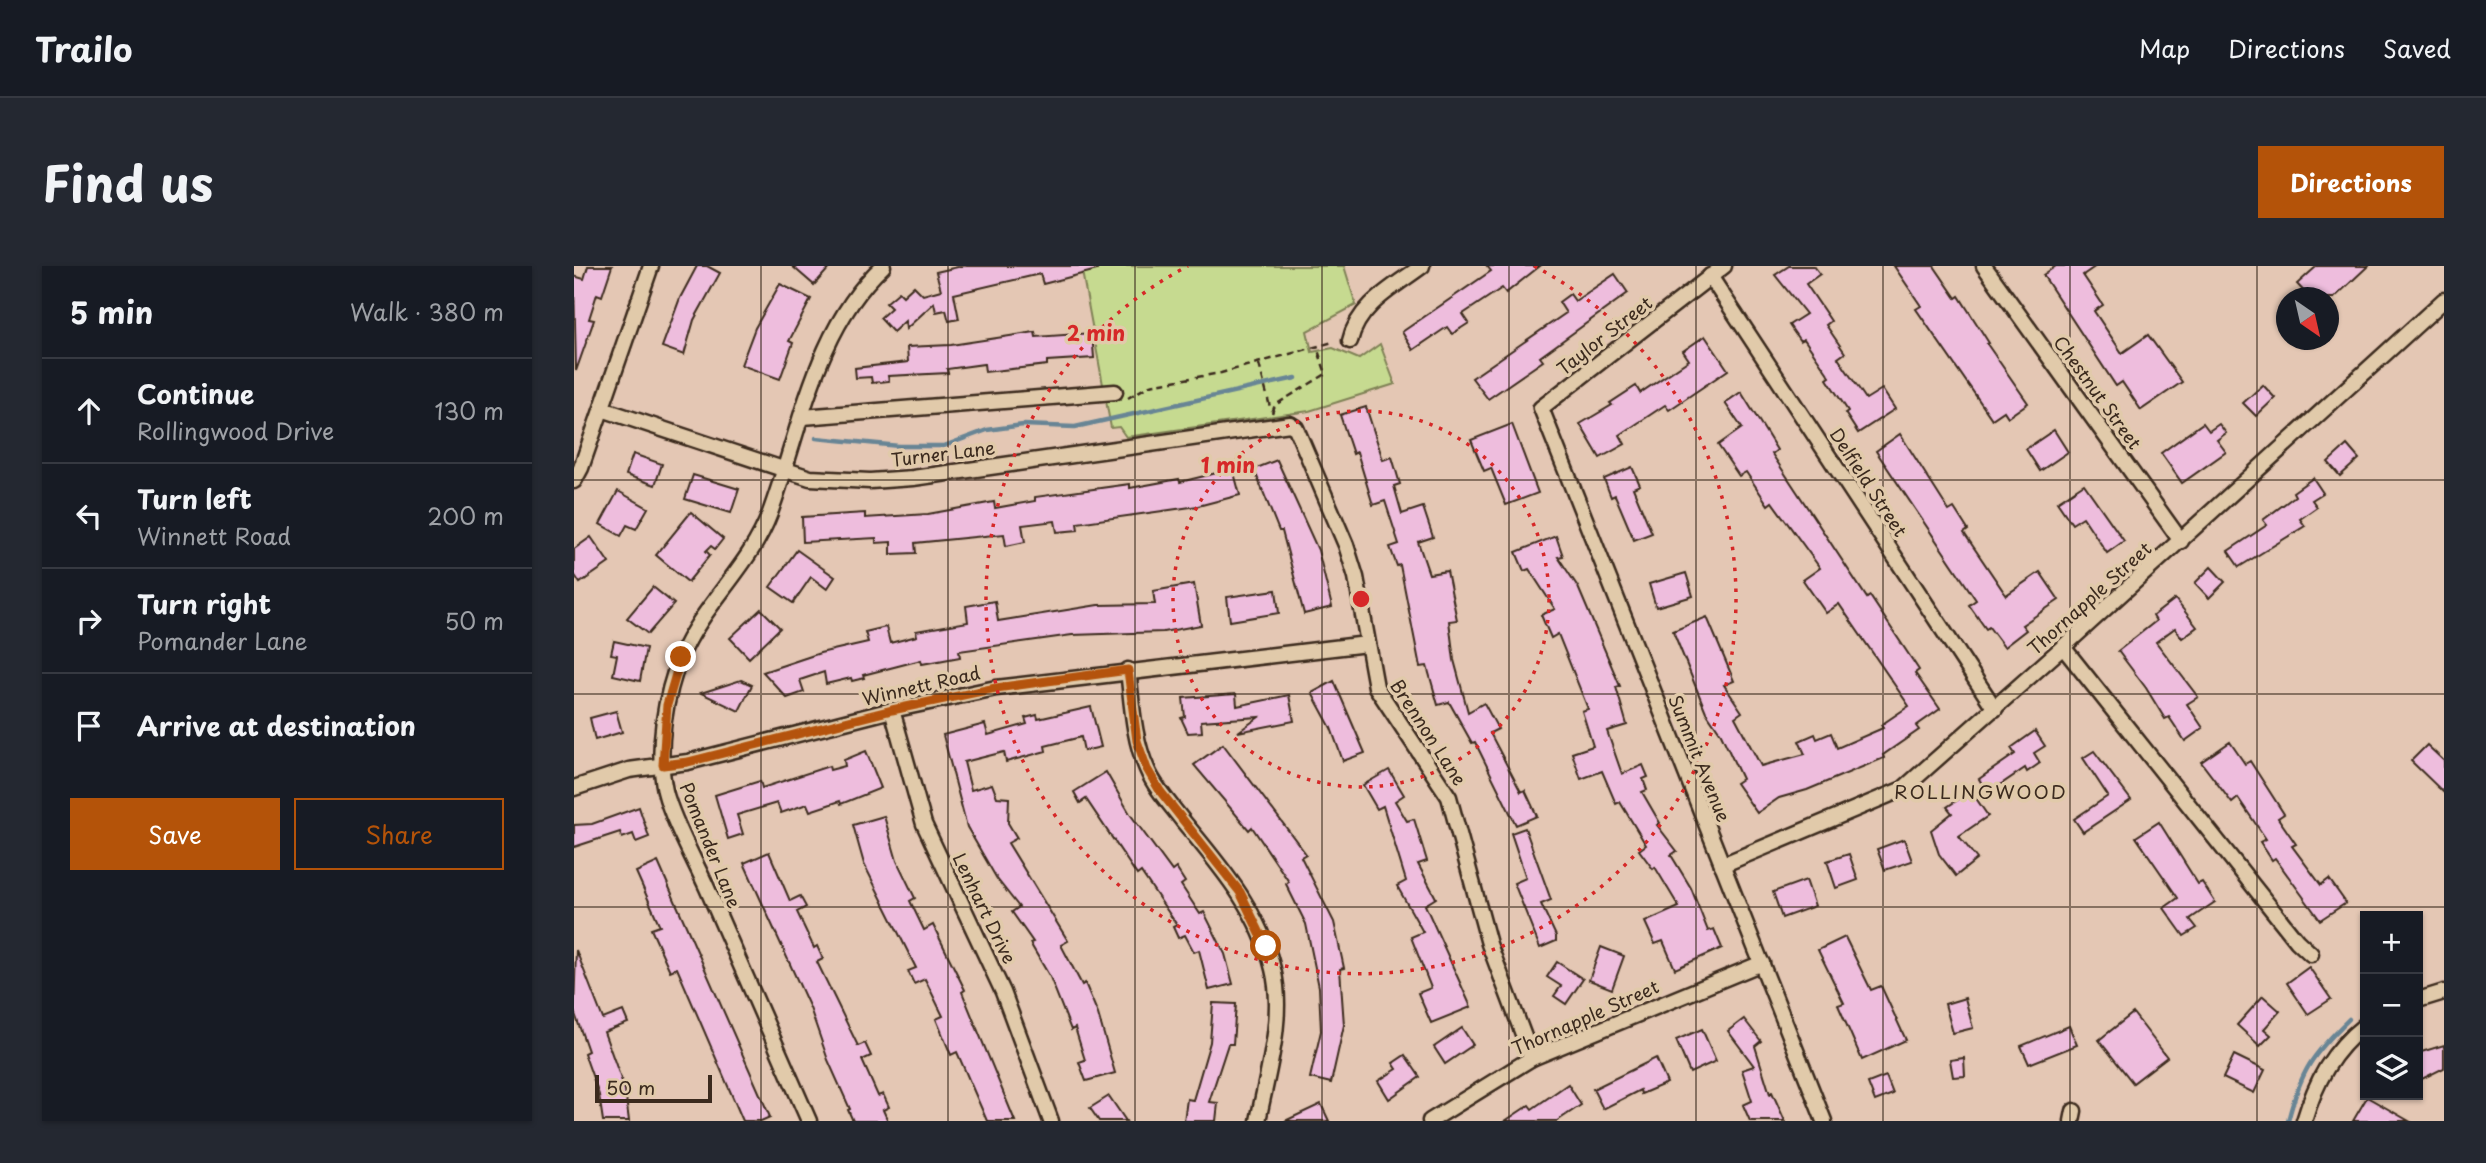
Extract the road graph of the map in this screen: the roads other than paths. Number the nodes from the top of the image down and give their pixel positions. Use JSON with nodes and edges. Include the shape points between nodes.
{"nodes":[{"id":1,"x":651,"y":266,"type":"edge"},
{"id":2,"x":883,"y":266,"type":"edge"},
{"id":3,"x":1422,"y":266,"type":"edge"},
{"id":4,"x":1724,"y":266,"type":"edge"},
{"id":5,"x":1984,"y":266,"type":"edge"},
{"id":6,"x":1710,"y":276,"type":"junction"},
{"id":7,"x":2444,"y":300,"type":"edge"},
{"id":8,"x":1350,"y":341,"type":"dead end"},
{"id":9,"x":1121,"y":395,"type":"road end"},
{"id":10,"x":1541,"y":408,"type":"joint"},
{"id":11,"x":602,"y":409,"type":"junction"},
{"id":12,"x":803,"y":416,"type":"junction"},
{"id":13,"x":1296,"y":428,"type":"joint"},
{"id":14,"x":783,"y":468,"type":"junction"},
{"id":15,"x":574,"y":481,"type":"edge"},
{"id":16,"x":2180,"y":541,"type":"junction"},
{"id":17,"x":1367,"y":644,"type":"junction"},
{"id":18,"x":2063,"y":647,"type":"junction"},
{"id":19,"x":1128,"y":670,"type":"junction"},
{"id":20,"x":1995,"y":709,"type":"junction"},
{"id":21,"x":892,"y":710,"type":"junction"},
{"id":22,"x":663,"y":765,"type":"junction"},
{"id":23,"x":574,"y":788,"type":"edge"},
{"id":24,"x":1722,"y":864,"type":"junction"},
{"id":25,"x":2311,"y":954,"type":"dead end"},
{"id":26,"x":1762,"y":963,"type":"junction"},
{"id":27,"x":2444,"y":992,"type":"edge"},
{"id":28,"x":2423,"y":998,"type":"edge"},
{"id":29,"x":2360,"y":1029,"type":"edge"},
{"id":30,"x":1532,"y":1058,"type":"junction"},
{"id":31,"x":809,"y":1121,"type":"edge"},
{"id":32,"x":1051,"y":1121,"type":"edge"},
{"id":33,"x":1258,"y":1121,"type":"edge"},
{"id":34,"x":1430,"y":1121,"type":"edge"},
{"id":35,"x":1824,"y":1121,"type":"edge"},
{"id":36,"x":2304,"y":1121,"type":"edge"}],
"edges":[{"from":1,"to":11,"type":"street"},
{"from":2,"to":12,"type":"street","name":"Pomander Lane","via":[[866,281],[842,316],[824,352]]},
{"from":3,"to":8,"type":"street","via":[[1366,309],[1354,322]]},
{"from":4,"to":6,"type":"street","name":"Taylor Street"},
{"from":5,"to":16,"type":"street","name":"Chestnut Street"},
{"from":6,"to":10,"type":"street","name":"Taylor Street"},
{"from":6,"to":20,"type":"street","name":"Delfield Street"},
{"from":7,"to":16,"type":"street","name":"Thornapple Street"},
{"from":9,"to":12,"type":"street"},
{"from":10,"to":24,"type":"street","name":"Summit Avenue"},
{"from":11,"to":14,"type":"street","name":"Turner Lane"},
{"from":11,"to":15,"type":"street"},
{"from":12,"to":14,"type":"street","name":"Pomander Lane"},
{"from":13,"to":14,"type":"street","name":"Turner Lane","via":[[1273,419],[913,478],[810,478]]},
{"from":13,"to":17,"type":"street","name":"Brennon Lane","via":[[1346,545]]},
{"from":14,"to":22,"type":"street","name":"Pomander Lane","via":[[755,544],[699,623],[681,657],[667,705]]},
{"from":16,"to":18,"type":"street","name":"Thornapple Street"},
{"from":17,"to":19,"type":"street","name":"Winnett Road"},
{"from":17,"to":30,"type":"street","name":"Brennon Lane","via":[[1376,687],[1439,779],[1456,814],[1489,944]]},
{"from":18,"to":20,"type":"street","name":"Thornapple Street"},
{"from":18,"to":25,"type":"street"},
{"from":19,"to":21,"type":"street","name":"Winnett Road","via":[[996,688]]},
{"from":19,"to":33,"type":"street","via":[[1137,741],[1147,769],[1240,892],[1274,970],[1272,1047]]},
{"from":20,"to":24,"type":"street","name":"Thornapple Street","via":[[1903,789]]},
{"from":21,"to":22,"type":"street","name":"Winnett Road"},
{"from":21,"to":32,"type":"street","name":"Lenhart Drive","via":[[924,824],[1003,992]]},
{"from":22,"to":23,"type":"street","name":"Winnett Road","via":[[629,770]]},
{"from":22,"to":31,"type":"street","name":"Pomander Lane","via":[[665,792]]},
{"from":24,"to":26,"type":"street","name":"Summit Avenue"},
{"from":26,"to":30,"type":"street","name":"Thornapple Street"},
{"from":26,"to":35,"type":"street","name":"Summit Avenue"},
{"from":27,"to":28,"type":"street"},
{"from":29,"to":36,"type":"street","via":[[2330,1059],[2314,1088]]},
{"from":30,"to":34,"type":"street","name":"Thornapple Street"}]}
